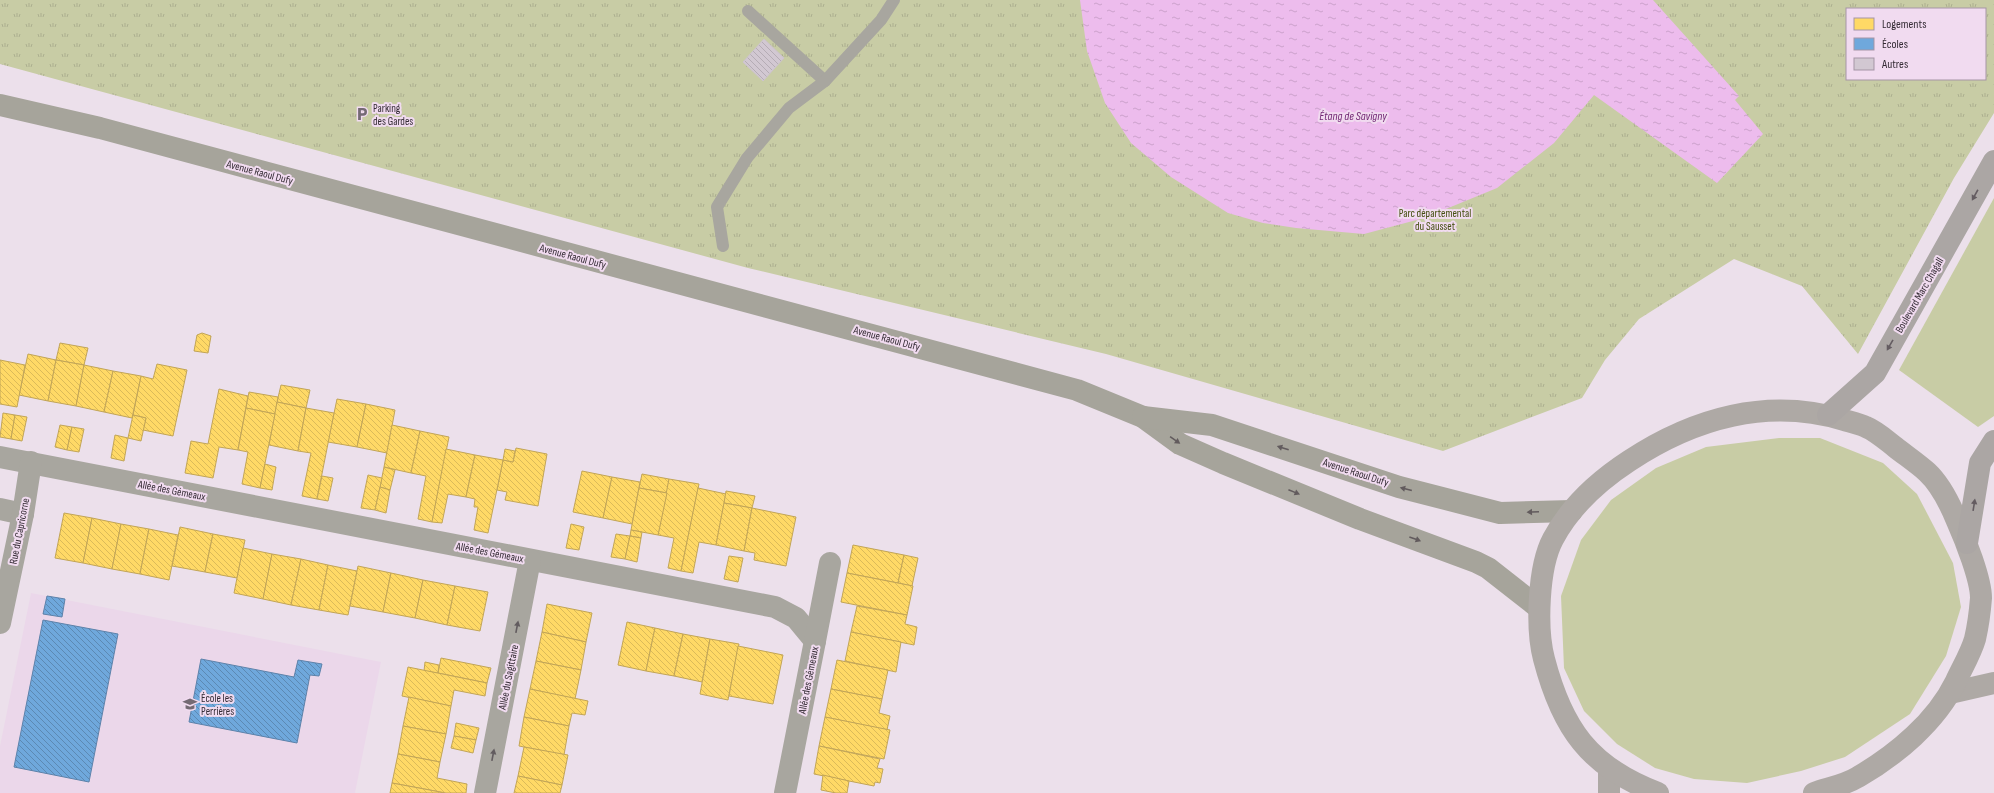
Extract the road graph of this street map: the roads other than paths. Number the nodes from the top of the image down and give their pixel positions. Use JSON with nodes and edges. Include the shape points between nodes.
{"nodes":[{"id":1,"x":894,"y":0,"type":"edge"},
{"id":2,"x":748,"y":12,"type":"dead end"},
{"id":3,"x":824,"y":81,"type":"junction"},
{"id":4,"x":0,"y":105,"type":"edge"},
{"id":5,"x":1994,"y":161,"type":"edge"},
{"id":6,"x":723,"y":246,"type":"dead end"},
{"id":7,"x":1828,"y":415,"type":"junction"},
{"id":8,"x":1143,"y":417,"type":"junction"},
{"id":9,"x":1994,"y":442,"type":"edge"},
{"id":10,"x":0,"y":457,"type":"edge"},
{"id":11,"x":31,"y":462,"type":"junction"},
{"id":12,"x":0,"y":509,"type":"edge"},
{"id":13,"x":1572,"y":511,"type":"junction"},
{"id":14,"x":24,"y":514,"type":"junction"},
{"id":15,"x":1968,"y":543,"type":"junction"},
{"id":16,"x":530,"y":560,"type":"junction"},
{"id":17,"x":830,"y":563,"type":"dead end"},
{"id":18,"x":1987,"y":600,"type":"edge"},
{"id":19,"x":1539,"y":608,"type":"junction"},
{"id":20,"x":0,"y":623,"type":"edge"},
{"id":21,"x":815,"y":641,"type":"junction"},
{"id":22,"x":1994,"y":683,"type":"edge"},
{"id":23,"x":1950,"y":693,"type":"junction"},
{"id":24,"x":1609,"y":769,"type":"junction"},
{"id":25,"x":485,"y":793,"type":"edge"},
{"id":26,"x":785,"y":793,"type":"edge"},
{"id":27,"x":1609,"y":793,"type":"edge"},
{"id":28,"x":1658,"y":793,"type":"edge"},
{"id":29,"x":1814,"y":793,"type":"edge"}],
"edges":[{"from":1,"to":3,"type":"lane","via":[[882,20]]},
{"from":2,"to":3,"type":"lane"},
{"from":3,"to":6,"type":"lane","via":[[789,108],[747,158],[717,207]]},
{"from":4,"to":8,"type":"main road","name":"Avenue Raoul Dufy","via":[[100,128],[1077,390]]},
{"from":5,"to":7,"type":"highway","name":"Boulevard Marc Chagall","one_way":true,"via":[[1875,373]]},
{"from":7,"to":13,"type":"main road","via":[[1802,410],[1775,409],[1710,420],[1647,449],[1609,474]]},
{"from":7,"to":15,"type":"main road","via":[[1867,427],[1928,473],[1950,505]]},
{"from":13,"to":8,"type":"main road","name":"Avenue Raoul Dufy","one_way":true,"via":[[1500,513],[1399,487],[1212,424]]},
{"from":8,"to":19,"type":"main road","name":"Avenue Raoul Dufy","one_way":true,"via":[[1180,444],[1223,463],[1360,519],[1476,562],[1488,568]]},
{"from":15,"to":9,"type":"highway","one_way":true,"via":[[1980,463]]},
{"from":10,"to":11,"type":"street","name":"Allée des Gémeaux"},
{"from":11,"to":14,"type":"street","name":"Rue du Capricorne"},
{"from":11,"to":16,"type":"street","name":"Allée des Gémeaux"},
{"from":12,"to":14,"type":"street"},
{"from":13,"to":19,"type":"main road","via":[[1552,540],[1544,564]]},
{"from":14,"to":20,"type":"street","name":"Rue du Capricorne"},
{"from":15,"to":18,"type":"main road"},
{"from":16,"to":21,"type":"street","name":"Allée des Gémeaux","via":[[775,607],[796,618]]},
{"from":25,"to":16,"type":"street","name":"Allée du Sagittaire","one_way":true},
{"from":17,"to":21,"type":"street"},
{"from":18,"to":23,"type":"main road","via":[[1974,641]]},
{"from":19,"to":24,"type":"main road","via":[[1541,650],[1552,690],[1570,727],[1592,755]]},
{"from":21,"to":26,"type":"street","name":"Allée des Gémeaux"},
{"from":22,"to":23,"type":"main road"},
{"from":23,"to":29,"type":"main road","via":[[1932,718],[1899,749],[1856,779]]},
{"from":24,"to":27,"type":"main road"},
{"from":24,"to":28,"type":"main road","via":[[1636,785]]}]}
